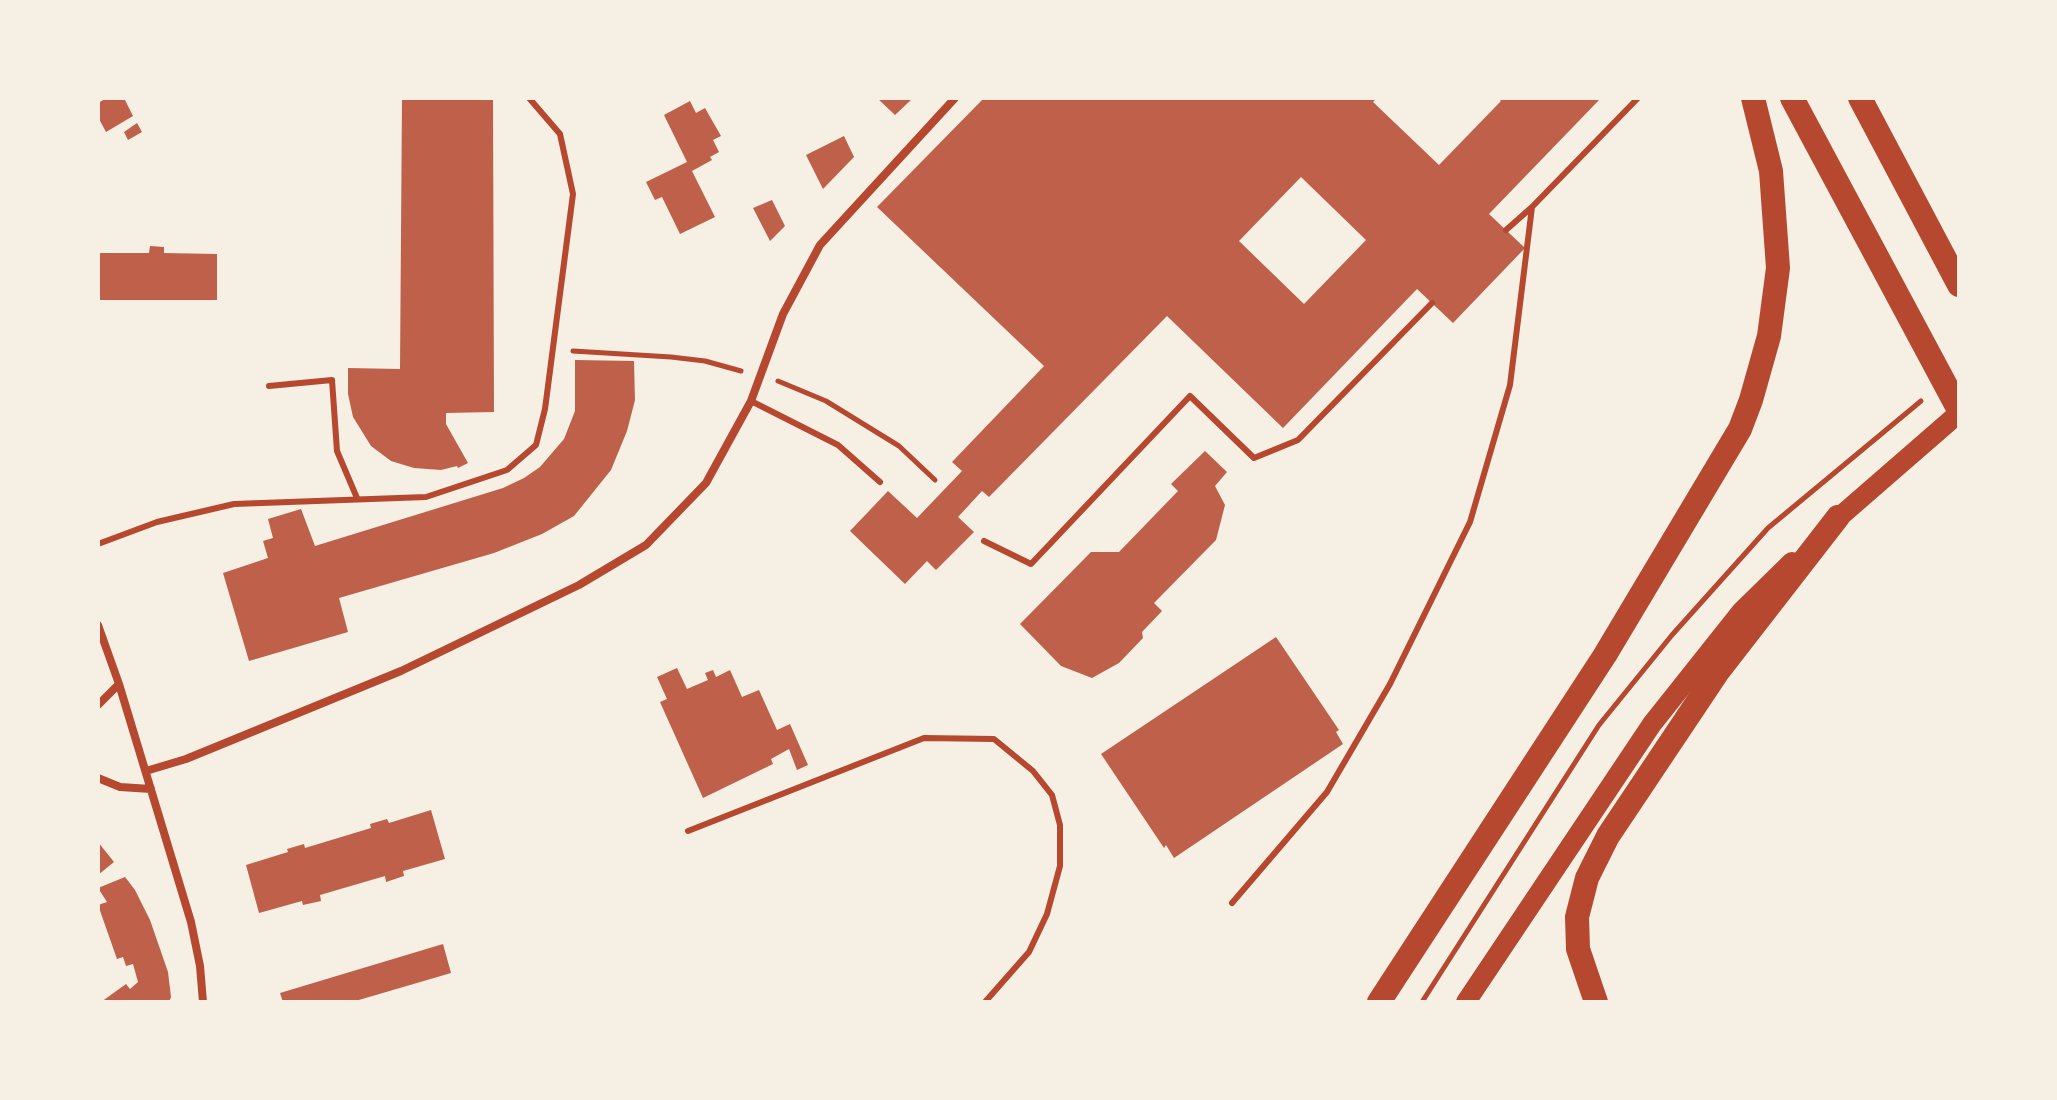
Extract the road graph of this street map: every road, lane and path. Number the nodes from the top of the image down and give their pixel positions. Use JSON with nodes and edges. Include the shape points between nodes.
{"nodes":[{"id":1,"x":529,"y":98,"type":"edge"},
{"id":2,"x":955,"y":98,"type":"edge"},
{"id":3,"x":1638,"y":98,"type":"edge"},
{"id":4,"x":1753,"y":98,"type":"edge"},
{"id":5,"x":1792,"y":98,"type":"edge"},
{"id":6,"x":1860,"y":98,"type":"edge"},
{"id":7,"x":1532,"y":207,"type":"junction"},
{"id":8,"x":1506,"y":230,"type":"dead end"},
{"id":9,"x":1959,"y":285,"type":"edge"},
{"id":10,"x":1432,"y":303,"type":"dead end"},
{"id":11,"x":553,"y":350,"type":"junction"},
{"id":12,"x":744,"y":372,"type":"dead end"},
{"id":13,"x":771,"y":379,"type":"dead end"},
{"id":14,"x":269,"y":386,"type":"dead end"},
{"id":15,"x":751,"y":401,"type":"junction"},
{"id":16,"x":1959,"y":412,"type":"edge"},
{"id":17,"x":935,"y":480,"type":"dead end"},
{"id":18,"x":880,"y":482,"type":"dead end"},
{"id":19,"x":357,"y":498,"type":"junction"},
{"id":20,"x":1838,"y":517,"type":"junction"},
{"id":21,"x":984,"y":541,"type":"dead end"},
{"id":22,"x":98,"y":544,"type":"edge"},
{"id":23,"x":98,"y":625,"type":"edge"},
{"id":24,"x":119,"y":684,"type":"junction"},
{"id":25,"x":98,"y":705,"type":"edge"},
{"id":26,"x":146,"y":771,"type":"junction"},
{"id":27,"x":98,"y":778,"type":"edge"},
{"id":28,"x":151,"y":789,"type":"junction"},
{"id":29,"x":688,"y":831,"type":"dead end"},
{"id":30,"x":1232,"y":903,"type":"dead end"},
{"id":31,"x":203,"y":1002,"type":"edge"},
{"id":32,"x":985,"y":1002,"type":"edge"},
{"id":33,"x":1379,"y":1002,"type":"edge"},
{"id":34,"x":1466,"y":1002,"type":"edge"},
{"id":35,"x":1596,"y":1002,"type":"edge"}],
"edges":[{"from":1,"to":11,"type":"lane","via":[[560,134],[573,194]]},
{"from":2,"to":15,"type":"street","via":[[820,245],[783,314]]},
{"from":3,"to":7,"type":"lane"},
{"from":4,"to":33,"type":"highway","via":[[1771,171],[1778,268],[1769,336],[1740,429],[1605,655]]},
{"from":5,"to":16,"type":"highway"},
{"from":6,"to":9,"type":"highway"},
{"from":7,"to":8,"type":"lane"},
{"from":7,"to":30,"type":"lane","via":[[1510,385],[1470,522],[1390,684],[1327,792]]},
{"from":10,"to":21,"type":"lane","via":[[1298,440],[1254,458],[1190,396],[1031,564]]},
{"from":11,"to":12,"type":"path","via":[[671,357]]},
{"from":11,"to":19,"type":"lane","via":[[536,445],[507,470],[426,497]]},
{"from":13,"to":17,"type":"path","via":[[826,401],[899,446]]},
{"from":14,"to":19,"type":"lane","via":[[332,380],[337,451]]},
{"from":15,"to":18,"type":"lane","via":[[838,445]]},
{"from":15,"to":26,"type":"street","via":[[706,483],[646,545],[579,585],[401,671]]},
{"from":16,"to":20,"type":"main road"},
{"from":19,"to":22,"type":"lane","via":[[234,504],[157,522]]},
{"from":20,"to":34,"type":"main road","via":[[1741,612],[1652,724]]},
{"from":20,"to":35,"type":"highway","via":[[1717,673],[1608,836],[1587,878],[1577,917],[1578,949]]},
{"from":23,"to":24,"type":"street"},
{"from":24,"to":25,"type":"street"},
{"from":24,"to":26,"type":"street"},
{"from":26,"to":28,"type":"street"},
{"from":27,"to":28,"type":"street","via":[[120,787]]},
{"from":28,"to":31,"type":"street","via":[[191,922]]},
{"from":29,"to":32,"type":"lane","via":[[924,738],[994,739],[1033,771],[1052,795],[1060,825],[1060,866],[1047,914],[1029,952]]}]}
